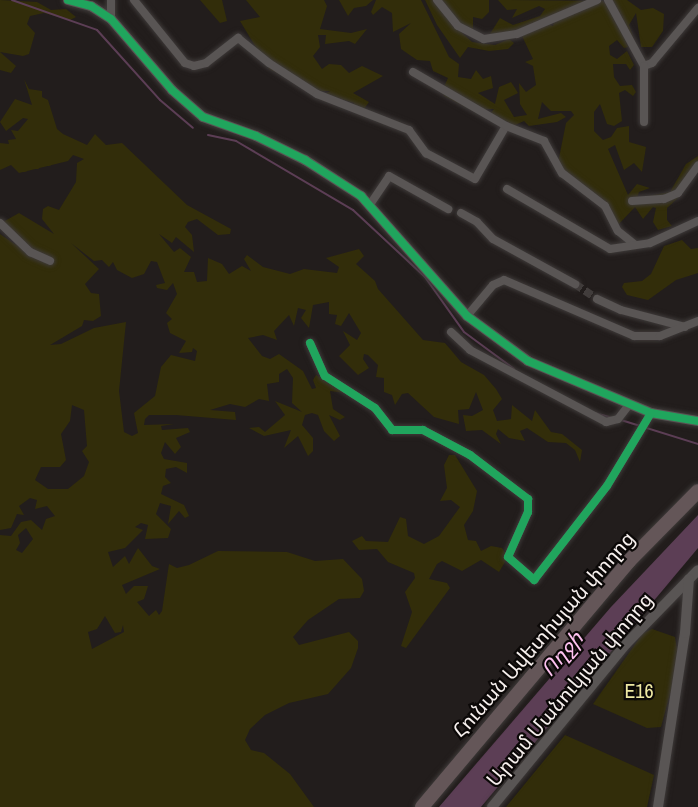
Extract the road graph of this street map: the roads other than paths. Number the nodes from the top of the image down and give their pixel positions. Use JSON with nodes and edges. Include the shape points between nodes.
{"nodes":[{"id":1,"x":68,"y":0,"type":"edge"},
{"id":2,"x":111,"y":0,"type":"edge"},
{"id":3,"x":134,"y":0,"type":"edge"},
{"id":4,"x":437,"y":0,"type":"edge"},
{"id":5,"x":597,"y":0,"type":"edge"},
{"id":6,"x":608,"y":0,"type":"edge"},
{"id":7,"x":698,"y":8,"type":"edge"},
{"id":8,"x":111,"y":19,"type":"junction"},
{"id":9,"x":644,"y":66,"type":"junction"},
{"id":10,"x":413,"y":72,"type":"dead end"},
{"id":11,"x":644,"y":122,"type":"dead end"},
{"id":12,"x":506,"y":126,"type":"junction"},
{"id":13,"x":698,"y":165,"type":"edge"},
{"id":14,"x":507,"y":189,"type":"dead end"},
{"id":15,"x":632,"y":201,"type":"dead end"},
{"id":16,"x":369,"y":206,"type":"junction"},
{"id":17,"x":448,"y":209,"type":"dead end"},
{"id":18,"x":461,"y":213,"type":"dead end"},
{"id":19,"x":698,"y":221,"type":"edge"},
{"id":20,"x":0,"y":223,"type":"edge"},
{"id":21,"x":633,"y":244,"type":"junction"},
{"id":22,"x":50,"y":261,"type":"dead end"},
{"id":23,"x":575,"y":284,"type":"tunnel mouth"},
{"id":24,"x":597,"y":299,"type":"tunnel mouth"},
{"id":25,"x":467,"y":316,"type":"junction"},
{"id":26,"x":698,"y":321,"type":"edge"},
{"id":27,"x":685,"y":327,"type":"junction"},
{"id":28,"x":451,"y":332,"type":"dead end"},
{"id":29,"x":310,"y":343,"type":"dead end"},
{"id":30,"x":629,"y":405,"type":"junction"},
{"id":31,"x":651,"y":413,"type":"junction"},
{"id":32,"x":698,"y":420,"type":"edge"},
{"id":33,"x":698,"y":491,"type":"edge"},
{"id":34,"x":698,"y":570,"type":"edge"},
{"id":35,"x":689,"y":579,"type":"junction"},
{"id":36,"x":422,"y":807,"type":"edge"},
{"id":37,"x":492,"y":807,"type":"edge"},
{"id":38,"x":658,"y":807,"type":"edge"}],
"edges":[{"from":1,"to":8,"type":"street","via":[[91,6]]},
{"from":2,"to":8,"type":"street"},
{"from":3,"to":12,"type":"street","via":[[185,63],[206,63],[238,38],[317,94],[409,130],[426,153],[475,179]]},
{"from":4,"to":5,"type":"street","via":[[458,26],[484,39],[517,34]]},
{"from":6,"to":9,"type":"street"},
{"from":7,"to":9,"type":"street","via":[[652,63]]},
{"from":8,"to":16,"type":"street","via":[[172,90],[203,117],[256,136],[305,160],[361,196]]},
{"from":9,"to":11,"type":"street"},
{"from":10,"to":12,"type":"street"},
{"from":12,"to":21,"type":"street","via":[[544,141],[562,173],[605,206],[618,231]]},
{"from":13,"to":15,"type":"street","via":[[678,193],[664,199]]},
{"from":14,"to":21,"type":"street","via":[[594,243],[610,249]]},
{"from":16,"to":17,"type":"street","via":[[389,176]]},
{"from":16,"to":25,"type":"street"},
{"from":18,"to":23,"type":"street","via":[[494,239]]},
{"from":19,"to":21,"type":"street","via":[[662,238]]},
{"from":20,"to":22,"type":"street","via":[[30,252]]},
{"from":24,"to":27,"type":"street","via":[[621,310]]},
{"from":25,"to":27,"type":"street","via":[[493,285],[504,280],[634,336],[660,336]]},
{"from":25,"to":30,"type":"street","via":[[528,361]]},
{"from":26,"to":27,"type":"street"},
{"from":28,"to":30,"type":"street","via":[[470,350],[606,422],[618,419]]},
{"from":29,"to":31,"type":"street","via":[[325,376],[375,408],[392,430],[423,430],[470,454],[528,499],[528,512],[508,557],[534,580],[607,486]]},
{"from":30,"to":31,"type":"street"},
{"from":31,"to":32,"type":"street"},
{"from":33,"to":36,"type":"highway","name":"Հունան Ավետիսյան փողոց","via":[[629,561]]},
{"from":34,"to":35,"type":"street","name":"Արամ Մանուկյան փողոց"},
{"from":35,"to":37,"type":"street","name":"Արամ Մանուկյան փողոց","via":[[626,644]]},
{"from":35,"to":38,"type":"street"}]}
